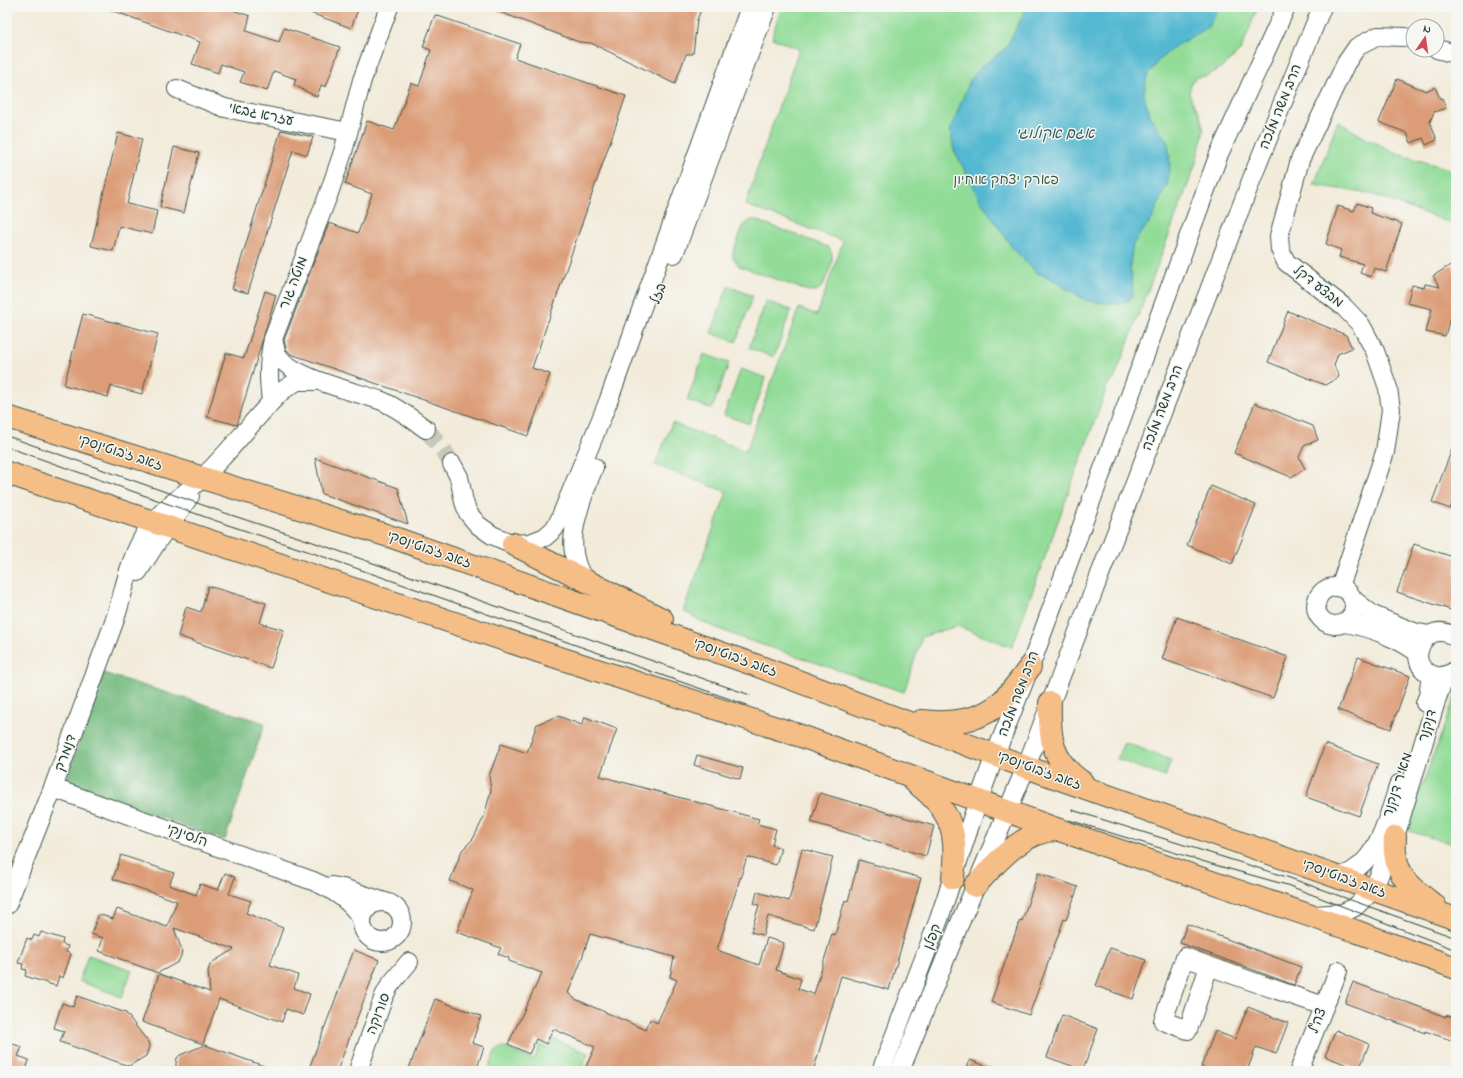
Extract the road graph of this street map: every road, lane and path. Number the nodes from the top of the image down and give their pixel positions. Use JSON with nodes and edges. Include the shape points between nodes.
{"nodes":[{"id":1,"x":389,"y":7,"type":"edge"},
{"id":2,"x":750,"y":7,"type":"edge"},
{"id":3,"x":767,"y":7,"type":"edge"},
{"id":4,"x":1286,"y":7,"type":"edge"},
{"id":5,"x":1322,"y":7,"type":"edge"},
{"id":6,"x":1405,"y":37,"type":"edge"},
{"id":7,"x":1445,"y":51,"type":"edge"},
{"id":8,"x":1456,"y":54,"type":"edge"},
{"id":9,"x":177,"y":89,"type":"dead end"},
{"id":10,"x":348,"y":132,"type":"junction"},
{"id":11,"x":273,"y":339,"type":"junction"},
{"id":12,"x":318,"y":381,"type":"junction"},
{"id":13,"x":271,"y":401,"type":"junction"},
{"id":14,"x":7,"y":417,"type":"edge"},
{"id":15,"x":426,"y":430,"type":"tunnel mouth"},
{"id":16,"x":452,"y":464,"type":"tunnel mouth"},
{"id":17,"x":7,"y":473,"type":"edge"},
{"id":18,"x":202,"y":479,"type":"junction"},
{"id":19,"x":160,"y":524,"type":"junction"},
{"id":20,"x":513,"y":544,"type":"junction"},
{"id":21,"x":586,"y":582,"type":"junction"},
{"id":22,"x":1340,"y":587,"type":"junction"},
{"id":23,"x":1354,"y":600,"type":"junction"},
{"id":24,"x":1345,"y":623,"type":"junction"},
{"id":25,"x":1428,"y":635,"type":"junction"},
{"id":26,"x":1456,"y":638,"type":"edge"},
{"id":27,"x":1418,"y":653,"type":"junction"},
{"id":28,"x":758,"y":666,"type":"junction"},
{"id":29,"x":1030,"y":667,"type":"junction"},
{"id":30,"x":1444,"y":673,"type":"edge"},
{"id":31,"x":1050,"y":703,"type":"junction"},
{"id":32,"x":898,"y":718,"type":"junction"},
{"id":33,"x":995,"y":755,"type":"junction"},
{"id":34,"x":1026,"y":767,"type":"junction"},
{"id":35,"x":904,"y":772,"type":"junction"},
{"id":36,"x":52,"y":788,"type":"junction"},
{"id":37,"x":1093,"y":790,"type":"junction"},
{"id":38,"x":980,"y":801,"type":"junction"},
{"id":39,"x":1007,"y":811,"type":"junction"},
{"id":40,"x":1059,"y":830,"type":"junction"},
{"id":41,"x":1395,"y":837,"type":"junction"},
{"id":42,"x":1337,"y":877,"type":"junction"},
{"id":43,"x":953,"y":878,"type":"junction"},
{"id":44,"x":322,"y":885,"type":"junction"},
{"id":45,"x":975,"y":886,"type":"junction"},
{"id":46,"x":1373,"y":890,"type":"junction"},
{"id":47,"x":385,"y":902,"type":"junction"},
{"id":48,"x":7,"y":905,"type":"edge"},
{"id":49,"x":1305,"y":915,"type":"junction"},
{"id":50,"x":1452,"y":918,"type":"edge"},
{"id":51,"x":362,"y":920,"type":"junction"},
{"id":52,"x":409,"y":962,"type":"dead end"},
{"id":53,"x":1209,"y":966,"type":"dead end"},
{"id":54,"x":1456,"y":968,"type":"edge"},
{"id":55,"x":1338,"y":971,"type":"dead end"},
{"id":56,"x":1324,"y":1006,"type":"junction"},
{"id":57,"x":358,"y":1071,"type":"edge"},
{"id":58,"x":881,"y":1071,"type":"edge"},
{"id":59,"x":900,"y":1071,"type":"edge"},
{"id":60,"x":1299,"y":1071,"type":"edge"}],
"edges":[{"from":1,"to":10,"type":"street","name":"מוטה גור","via":[[362,80]]},
{"from":2,"to":20,"type":"street","name":"בזל","via":[[608,402],[559,521],[545,537],[530,543]]},
{"from":3,"to":21,"type":"street","name":"בזל","via":[[581,502],[573,548],[576,565]]},
{"from":4,"to":29,"type":"street","name":"הרב משה מלכה","via":[[1220,154]]},
{"from":5,"to":31,"type":"street","name":"הרב משה מלכה","via":[[1253,175]]},
{"from":6,"to":22,"type":"street","name":"מבצע דקל","via":[[1378,36],[1357,47],[1346,62],[1300,160],[1279,236],[1280,249],[1286,262],[1344,307],[1361,325],[1376,351],[1388,388],[1391,410],[1385,452]]},
{"from":7,"to":8,"type":"street"},
{"from":9,"to":10,"type":"street","name":"עזרא גבאי","via":[[225,108]]},
{"from":10,"to":11,"type":"street","name":"מוטה גור","via":[[327,198]]},
{"from":11,"to":12,"type":"street","via":[[277,354],[287,365]]},
{"from":11,"to":13,"type":"street","name":"מוטה גור","via":[[268,361]]},
{"from":12,"to":13,"type":"street","via":[[297,381]]},
{"from":12,"to":15,"type":"street","via":[[383,402]]},
{"from":13,"to":18,"type":"street"},
{"from":14,"to":18,"type":"main road","name":"זאב ז'בוטינסקי"},
{"from":16,"to":20,"type":"street","via":[[459,477],[468,513],[478,525],[492,535]]},
{"from":17,"to":19,"type":"main road"},
{"from":18,"to":19,"type":"street","name":"דנמרק"},
{"from":18,"to":28,"type":"main road","name":"זאב ז'בוטינסקי","via":[[368,529]]},
{"from":19,"to":35,"type":"main road"},
{"from":19,"to":36,"type":"street","name":"דנמרק","via":[[149,552],[122,601]]},
{"from":20,"to":21,"type":"main road"},
{"from":21,"to":28,"type":"main road"},
{"from":22,"to":23,"type":"street"},
{"from":22,"to":24,"type":"street","via":[[1321,592],[1316,609],[1326,624],[1333,626]]},
{"from":23,"to":24,"type":"street","via":[[1353,613]]},
{"from":23,"to":25,"type":"street","via":[[1373,615]]},
{"from":24,"to":27,"type":"street","via":[[1363,626]]},
{"from":25,"to":26,"type":"street","via":[[1446,632]]},
{"from":25,"to":27,"type":"street","via":[[1421,642]]},
{"from":27,"to":30,"type":"street","via":[[1425,670]]},
{"from":28,"to":32,"type":"main road","name":"זאב ז'בוטינסקי"},
{"from":29,"to":32,"type":"main road","via":[[1000,703],[976,718],[946,722]]},
{"from":29,"to":33,"type":"street","name":"הרב משה מלכה"},
{"from":30,"to":41,"type":"street","name":"דנקנר"},
{"from":30,"to":42,"type":"street","name":"מאיר דנקנר","via":[[1428,696],[1385,825],[1374,847],[1362,864]]},
{"from":31,"to":34,"type":"street","name":"הרב משה מלכה"},
{"from":31,"to":37,"type":"main road","via":[[1050,732],[1059,761],[1069,773]]},
{"from":32,"to":33,"type":"main road","name":"זאב ז'בוטינסקי"},
{"from":33,"to":34,"type":"main road","name":"זאב ז'בוטינסקי"},
{"from":33,"to":38,"type":"street","name":"הרב משה מלכה"},
{"from":34,"to":37,"type":"main road","name":"זאב ז'בוטינסקי"},
{"from":34,"to":39,"type":"street","name":"הרב משה מלכה"},
{"from":35,"to":38,"type":"main road"},
{"from":35,"to":43,"type":"main road","via":[[928,793],[945,813],[953,835]]},
{"from":36,"to":44,"type":"street","name":"הלסינקי"},
{"from":36,"to":48,"type":"street","name":"דנמרק"},
{"from":37,"to":42,"type":"main road","name":"זאב ז'בוטינסקי"},
{"from":38,"to":39,"type":"main road"},
{"from":38,"to":43,"type":"street","name":"קפלן"},
{"from":39,"to":40,"type":"main road"},
{"from":39,"to":45,"type":"street","name":"קפלן"},
{"from":40,"to":45,"type":"main road","via":[[1049,830],[1022,843],[1002,857]]},
{"from":40,"to":49,"type":"main road"},
{"from":41,"to":46,"type":"street","name":"דנקנר"},
{"from":41,"to":50,"type":"main road","via":[[1394,851],[1401,873],[1413,888]]},
{"from":42,"to":46,"type":"main road","name":"זאב ז'בוטינסקי"},
{"from":43,"to":58,"type":"street","name":"קפלן"},
{"from":44,"to":47,"type":"street","name":"הלסינקי","via":[[343,888]]},
{"from":44,"to":51,"type":"street","name":"הלסינקי","via":[[350,904]]},
{"from":45,"to":59,"type":"street","name":"קפלן"},
{"from":46,"to":49,"type":"street","via":[[1355,907],[1344,913]]},
{"from":46,"to":50,"type":"main road","name":"זאב ז'בוטינסקי"},
{"from":47,"to":51,"type":"street","via":[[378,902],[367,908]]},
{"from":47,"to":51,"type":"street","via":[[392,904],[401,914],[402,927],[395,938],[383,942],[371,939],[363,930]]},
{"from":49,"to":54,"type":"main road"},
{"from":52,"to":57,"type":"street","name":"סורוקה","via":[[390,984],[384,996]]},
{"from":53,"to":56,"type":"street"},
{"from":55,"to":56,"type":"street","name":"צה\"ל"},
{"from":56,"to":60,"type":"street","name":"צה\"ל"}]}
